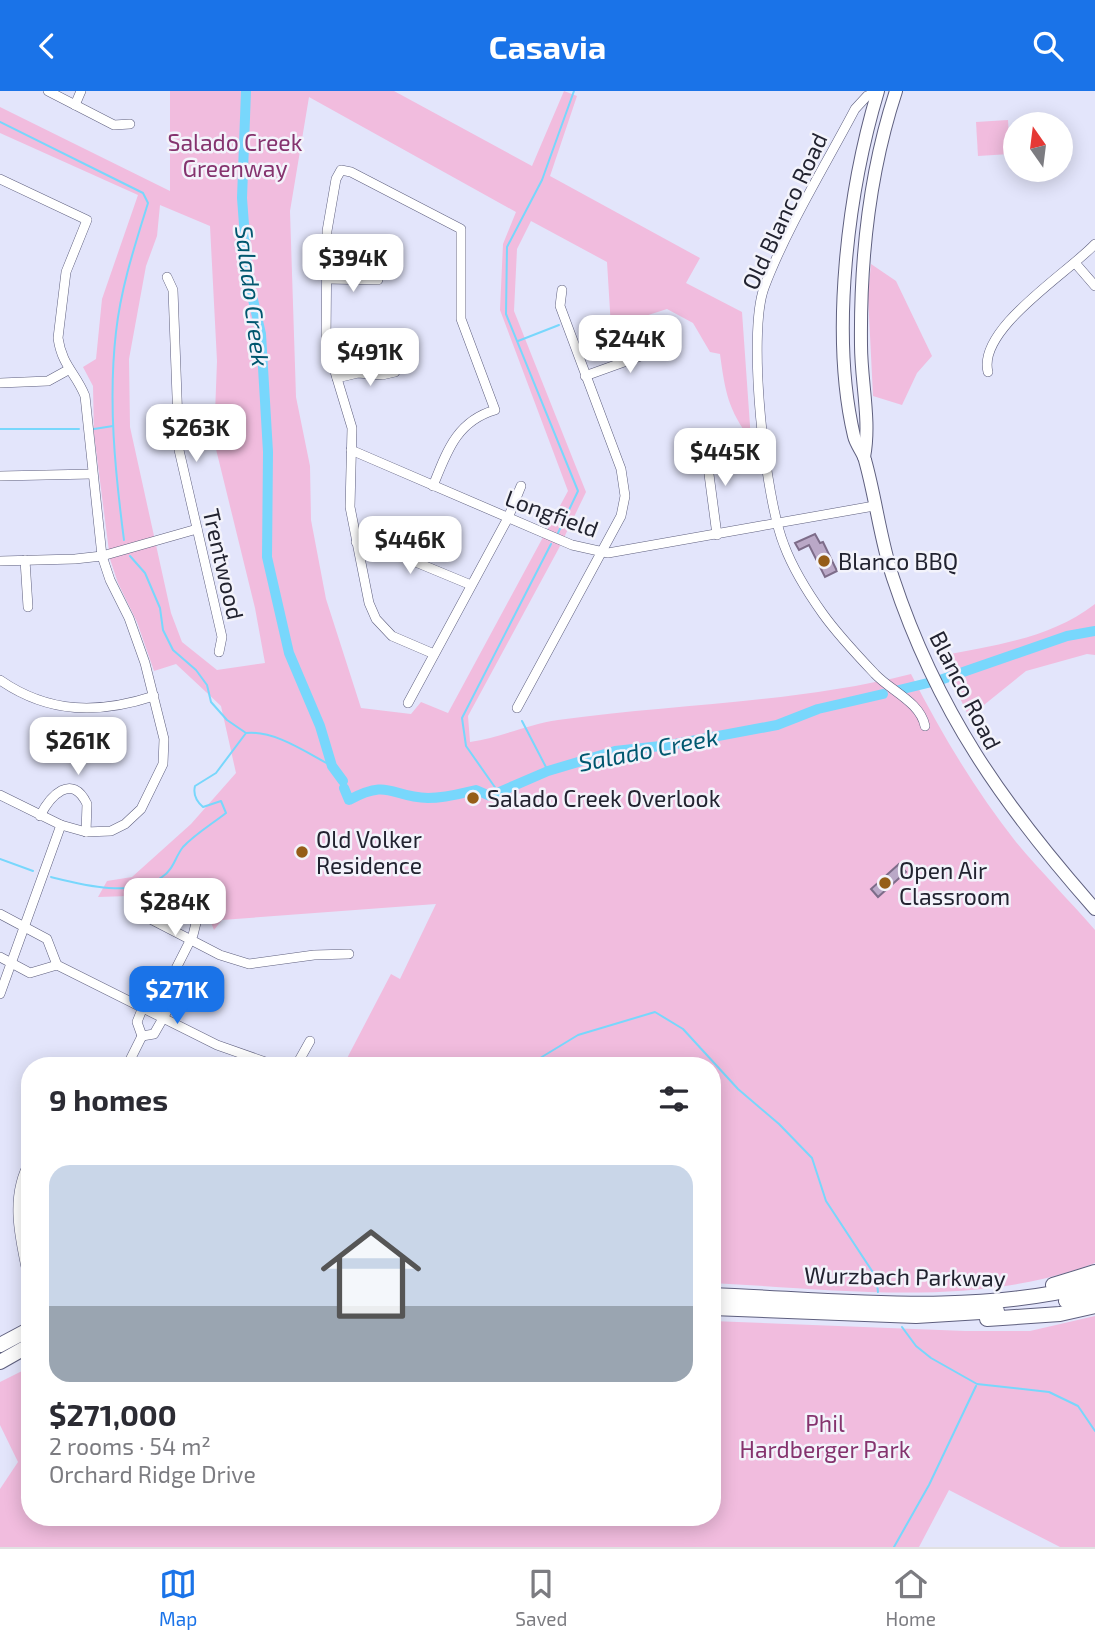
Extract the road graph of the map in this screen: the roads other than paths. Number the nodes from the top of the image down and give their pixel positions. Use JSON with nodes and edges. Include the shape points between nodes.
{"nodes":[{"id":1,"x":48,"y":91,"type":"edge"},
{"id":2,"x":81,"y":91,"type":"edge"},
{"id":3,"x":896,"y":91,"type":"edge"},
{"id":4,"x":877,"y":92,"type":"edge"},
{"id":5,"x":75,"y":105,"type":"junction"},
{"id":6,"x":130,"y":124,"type":"dead end"},
{"id":7,"x":885,"y":125,"type":"junction"},
{"id":8,"x":0,"y":179,"type":"edge"},
{"id":9,"x":1095,"y":244,"type":"edge"},
{"id":10,"x":1076,"y":264,"type":"junction"},
{"id":11,"x":167,"y":277,"type":"dead end"},
{"id":12,"x":327,"y":279,"type":"junction"},
{"id":13,"x":378,"y":280,"type":"dead end"},
{"id":14,"x":1095,"y":286,"type":"edge"},
{"id":15,"x":562,"y":291,"type":"dead end"},
{"id":16,"x":672,"y":350,"type":"dead end"},
{"id":17,"x":68,"y":370,"type":"junction"},
{"id":18,"x":395,"y":372,"type":"dead end"},
{"id":19,"x":988,"y":372,"type":"dead end"},
{"id":20,"x":584,"y":376,"type":"junction"},
{"id":21,"x":337,"y":379,"type":"junction"},
{"id":22,"x":0,"y":383,"type":"edge"},
{"id":23,"x":705,"y":444,"type":"dead end"},
{"id":24,"x":351,"y":450,"type":"junction"},
{"id":25,"x":864,"y":457,"type":"junction"},
{"id":26,"x":92,"y":474,"type":"junction"},
{"id":27,"x":0,"y":476,"type":"edge"},
{"id":28,"x":433,"y":486,"type":"junction"},
{"id":29,"x":521,"y":486,"type":"dead end"},
{"id":30,"x":874,"y":506,"type":"junction"},
{"id":31,"x":508,"y":518,"type":"junction"},
{"id":32,"x":777,"y":524,"type":"junction"},
{"id":33,"x":197,"y":529,"type":"junction"},
{"id":34,"x":717,"y":535,"type":"junction"},
{"id":35,"x":356,"y":541,"type":"junction"},
{"id":36,"x":601,"y":552,"type":"junction"},
{"id":37,"x":102,"y":556,"type":"junction"},
{"id":38,"x":25,"y":560,"type":"junction"},
{"id":39,"x":0,"y":561,"type":"edge"},
{"id":40,"x":471,"y":585,"type":"junction"},
{"id":41,"x":28,"y":607,"type":"dead end"},
{"id":42,"x":219,"y":652,"type":"dead end"},
{"id":43,"x":434,"y":654,"type":"junction"},
{"id":44,"x":0,"y":680,"type":"edge"},
{"id":45,"x":154,"y":696,"type":"junction"},
{"id":46,"x":408,"y":703,"type":"dead end"},
{"id":47,"x":517,"y":708,"type":"dead end"},
{"id":48,"x":925,"y":726,"type":"dead end"},
{"id":49,"x":0,"y":795,"type":"edge"},
{"id":50,"x":40,"y":816,"type":"junction"},
{"id":51,"x":61,"y":825,"type":"junction"},
{"id":52,"x":86,"y":832,"type":"junction"},
{"id":53,"x":195,"y":885,"type":"dead end"},
{"id":54,"x":1095,"y":909,"type":"edge"},
{"id":55,"x":135,"y":911,"type":"dead end"},
{"id":56,"x":0,"y":914,"type":"edge"},
{"id":57,"x":25,"y":926,"type":"junction"},
{"id":58,"x":191,"y":941,"type":"junction"},
{"id":59,"x":349,"y":954,"type":"dead end"},
{"id":60,"x":0,"y":957,"type":"edge"},
{"id":61,"x":11,"y":963,"type":"junction"},
{"id":62,"x":57,"y":965,"type":"junction"},
{"id":63,"x":164,"y":992,"type":"junction"},
{"id":64,"x":0,"y":993,"type":"edge"},
{"id":65,"x":142,"y":1007,"type":"junction"},
{"id":66,"x":164,"y":1019,"type":"junction"},
{"id":67,"x":142,"y":1036,"type":"junction"},
{"id":68,"x":310,"y":1041,"type":"dead end"},
{"id":69,"x":132,"y":1057,"type":"edge"},
{"id":70,"x":251,"y":1057,"type":"edge"},
{"id":71,"x":301,"y":1057,"type":"edge"},
{"id":72,"x":21,"y":1181,"type":"edge"},
{"id":73,"x":21,"y":1226,"type":"edge"},
{"id":74,"x":1095,"y":1272,"type":"edge"},
{"id":75,"x":1095,"y":1284,"type":"edge"},
{"id":76,"x":721,"y":1295,"type":"edge"},
{"id":77,"x":1095,"y":1295,"type":"edge"},
{"id":78,"x":962,"y":1304,"type":"junction"},
{"id":79,"x":1095,"y":1306,"type":"edge"},
{"id":80,"x":721,"y":1308,"type":"edge"},
{"id":81,"x":944,"y":1316,"type":"junction"},
{"id":82,"x":21,"y":1334,"type":"edge"},
{"id":83,"x":0,"y":1345,"type":"edge"},
{"id":84,"x":21,"y":1350,"type":"edge"},
{"id":85,"x":0,"y":1363,"type":"edge"}],
"edges":[{"from":1,"to":5,"type":"street"},
{"from":2,"to":5,"type":"street"},
{"from":3,"to":7,"type":"main road","name":"Blanco Road"},
{"from":4,"to":7,"type":"main road","via":[[883,99]]},
{"from":4,"to":25,"type":"main road","name":"Blanco Road","via":[[856,188],[845,294],[849,397],[855,439]]},
{"from":4,"to":32,"type":"street","name":"Old Blanco Road","via":[[855,109],[763,290],[757,331],[759,379]]},
{"from":5,"to":6,"type":"street","via":[[114,125]]},
{"from":7,"to":25,"type":"main road","name":"Blanco Road","via":[[869,202],[860,295],[868,438]]},
{"from":8,"to":17,"type":"street","via":[[87,220],[63,288],[58,338]]},
{"from":9,"to":10,"type":"street"},
{"from":10,"to":14,"type":"street"},
{"from":10,"to":19,"type":"street","via":[[1011,318],[988,355]]},
{"from":11,"to":33,"type":"street","name":"Trentwood","via":[[173,290],[179,450]]},
{"from":12,"to":13,"type":"street"},
{"from":12,"to":21,"type":"street","via":[[326,342]]},
{"from":12,"to":28,"type":"street","via":[[327,231],[341,170],[461,229],[461,319],[495,410],[475,418],[455,436]]},
{"from":15,"to":20,"type":"street","via":[[560,306]]},
{"from":16,"to":20,"type":"street","via":[[660,349]]},
{"from":17,"to":22,"type":"street","via":[[48,381]]},
{"from":17,"to":26,"type":"street","via":[[85,396]]},
{"from":18,"to":21,"type":"street"},
{"from":20,"to":36,"type":"street","via":[[625,489],[621,516]]},
{"from":21,"to":24,"type":"street","via":[[349,413]]},
{"from":23,"to":34,"type":"street"},
{"from":24,"to":28,"type":"street","name":"Longfield"},
{"from":24,"to":35,"type":"street","via":[[349,496]]},
{"from":25,"to":30,"type":"main road","name":"Blanco Road"},
{"from":26,"to":27,"type":"street"},
{"from":26,"to":37,"type":"street"},
{"from":28,"to":31,"type":"street","name":"Longfield"},
{"from":29,"to":31,"type":"street"},
{"from":30,"to":32,"type":"street","name":"Longfield"},
{"from":30,"to":54,"type":"main road","name":"Blanco Road","via":[[893,577],[939,694],[1030,834]]},
{"from":31,"to":36,"type":"street","name":"Longfield"},
{"from":31,"to":40,"type":"street"},
{"from":32,"to":34,"type":"street","name":"Longfield"},
{"from":32,"to":48,"type":"street","name":"Old Blanco Road","via":[[793,565],[828,621],[876,675],[919,711]]},
{"from":33,"to":37,"type":"street"},
{"from":33,"to":42,"type":"street","name":"Trentwood","via":[[222,637]]},
{"from":34,"to":36,"type":"street","name":"Longfield"},
{"from":35,"to":40,"type":"street"},
{"from":35,"to":43,"type":"street","via":[[376,619],[392,636]]},
{"from":36,"to":47,"type":"street"},
{"from":37,"to":38,"type":"street"},
{"from":37,"to":45,"type":"street","via":[[135,631]]},
{"from":38,"to":39,"type":"street"},
{"from":38,"to":41,"type":"street"},
{"from":40,"to":43,"type":"street"},
{"from":43,"to":46,"type":"street"},
{"from":44,"to":45,"type":"street","via":[[29,699],[63,708],[131,703]]},
{"from":45,"to":52,"type":"street","via":[[165,753],[159,775],[141,809],[125,824],[111,831]]},
{"from":49,"to":50,"type":"street"},
{"from":50,"to":51,"type":"street"},
{"from":50,"to":52,"type":"street","via":[[53,795],[77,792],[87,804]]},
{"from":51,"to":52,"type":"street"},
{"from":51,"to":57,"type":"street"},
{"from":53,"to":58,"type":"street","via":[[196,923]]},
{"from":55,"to":58,"type":"street"},
{"from":56,"to":57,"type":"street"},
{"from":57,"to":61,"type":"street"},
{"from":57,"to":62,"type":"street","via":[[47,939]]},
{"from":58,"to":59,"type":"street","via":[[249,964]]},
{"from":58,"to":63,"type":"street"},
{"from":60,"to":61,"type":"street"},
{"from":61,"to":62,"type":"street","via":[[30,973]]},
{"from":61,"to":64,"type":"street"},
{"from":62,"to":65,"type":"street"},
{"from":63,"to":65,"type":"street","via":[[153,993]]},
{"from":63,"to":66,"type":"street","via":[[170,1006]]},
{"from":65,"to":66,"type":"street"},
{"from":65,"to":67,"type":"street","via":[[137,1022]]},
{"from":66,"to":67,"type":"street","via":[[154,1034]]},
{"from":66,"to":70,"type":"street"},
{"from":67,"to":69,"type":"street"},
{"from":68,"to":71,"type":"street"},
{"from":72,"to":73,"type":"street","via":[[17,1196]]},
{"from":74,"to":78,"type":"highway"},
{"from":75,"to":78,"type":"highway","name":"Wurzbach Parkway","via":[[1004,1302]]},
{"from":76,"to":78,"type":"highway","name":"Wurzbach Parkway"},
{"from":77,"to":81,"type":"highway","name":"Wurzbach Parkway","via":[[1020,1309]]},
{"from":79,"to":81,"type":"highway","via":[[1030,1317]]},
{"from":80,"to":81,"type":"highway","name":"Wurzbach Parkway"},
{"from":82,"to":83,"type":"highway"},
{"from":84,"to":85,"type":"highway"}]}
